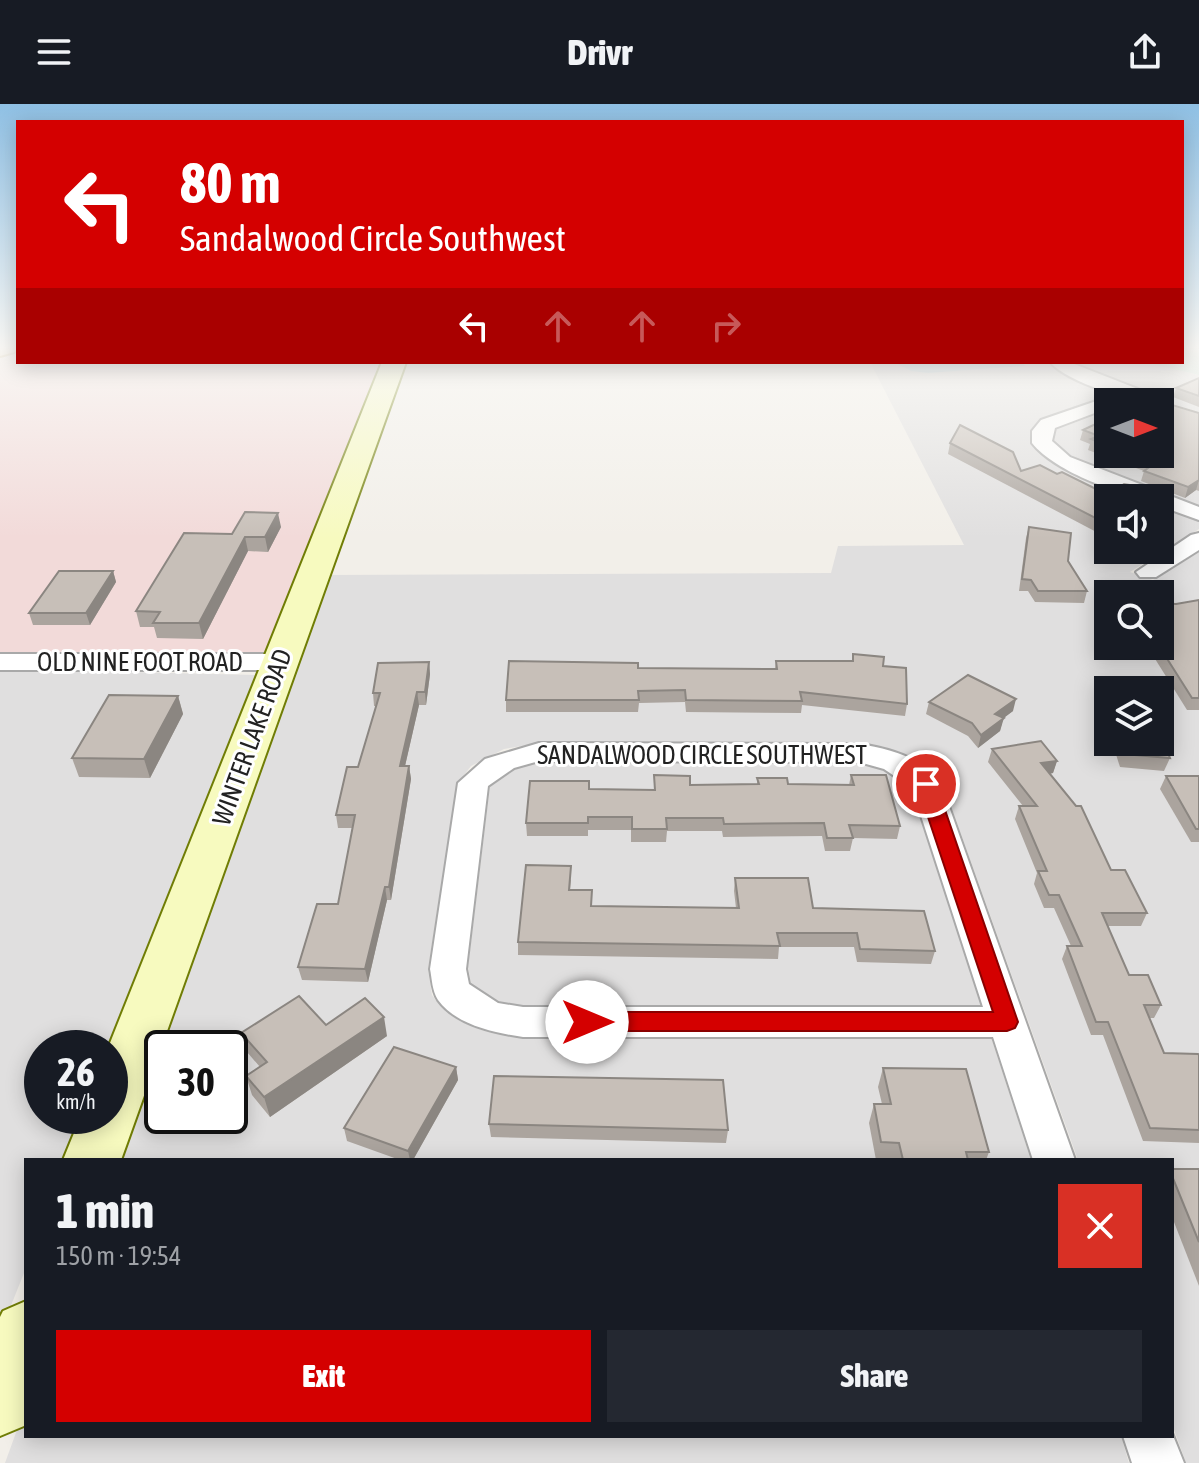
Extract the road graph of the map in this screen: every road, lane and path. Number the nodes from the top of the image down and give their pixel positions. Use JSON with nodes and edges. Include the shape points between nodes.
{"nodes":[{"id":1,"x":376,"y":410,"type":"edge"},
{"id":2,"x":1085,"y":410,"type":"edge"},
{"id":3,"x":1123,"y":484,"type":"edge"},
{"id":4,"x":1174,"y":504,"type":"edge"},
{"id":5,"x":1199,"y":514,"type":"edge"},
{"id":6,"x":1199,"y":540,"type":"edge"},
{"id":7,"x":1148,"y":572,"type":"dead end"},
{"id":8,"x":0,"y":662,"type":"edge"},
{"id":9,"x":280,"y":662,"type":"junction"},
{"id":10,"x":1007,"y":1022,"type":"junction"},
{"id":11,"x":128,"y":1064,"type":"edge"},
{"id":12,"x":102,"y":1134,"type":"edge"},
{"id":13,"x":93,"y":1158,"type":"edge"},
{"id":14,"x":1053,"y":1158,"type":"edge"},
{"id":15,"x":24,"y":1339,"type":"edge"},
{"id":16,"x":0,"y":1402,"type":"edge"},
{"id":17,"x":1149,"y":1438,"type":"edge"},
{"id":18,"x":1158,"y":1463,"type":"edge"}],
"edges":[{"from":1,"to":9,"type":"street","name":"WINTER LAKE ROAD"},
{"from":2,"to":3,"type":"street","via":[[1048,424],[1042,443],[1063,461]]},
{"from":4,"to":5,"type":"street"},
{"from":6,"to":7,"type":"street"},
{"from":8,"to":9,"type":"street","name":"OLD NINE FOOT ROAD"},
{"from":9,"to":11,"type":"street","name":"WINTER LAKE ROAD"},
{"from":10,"to":10,"type":"street","name":"SANDALWOOD CIRCLE SOUTHWEST","via":[[926,784],[883,756],[539,752],[515,756],[473,783],[448,969],[452,992],[490,1017],[523,1022]]},
{"from":10,"to":14,"type":"street","name":"SANDALWOOD CIRCLE SOUTHWEST"},
{"from":12,"to":13,"type":"street","name":"WINTER LAKE ROAD"},
{"from":15,"to":16,"type":"street"},
{"from":17,"to":18,"type":"street"}]}
